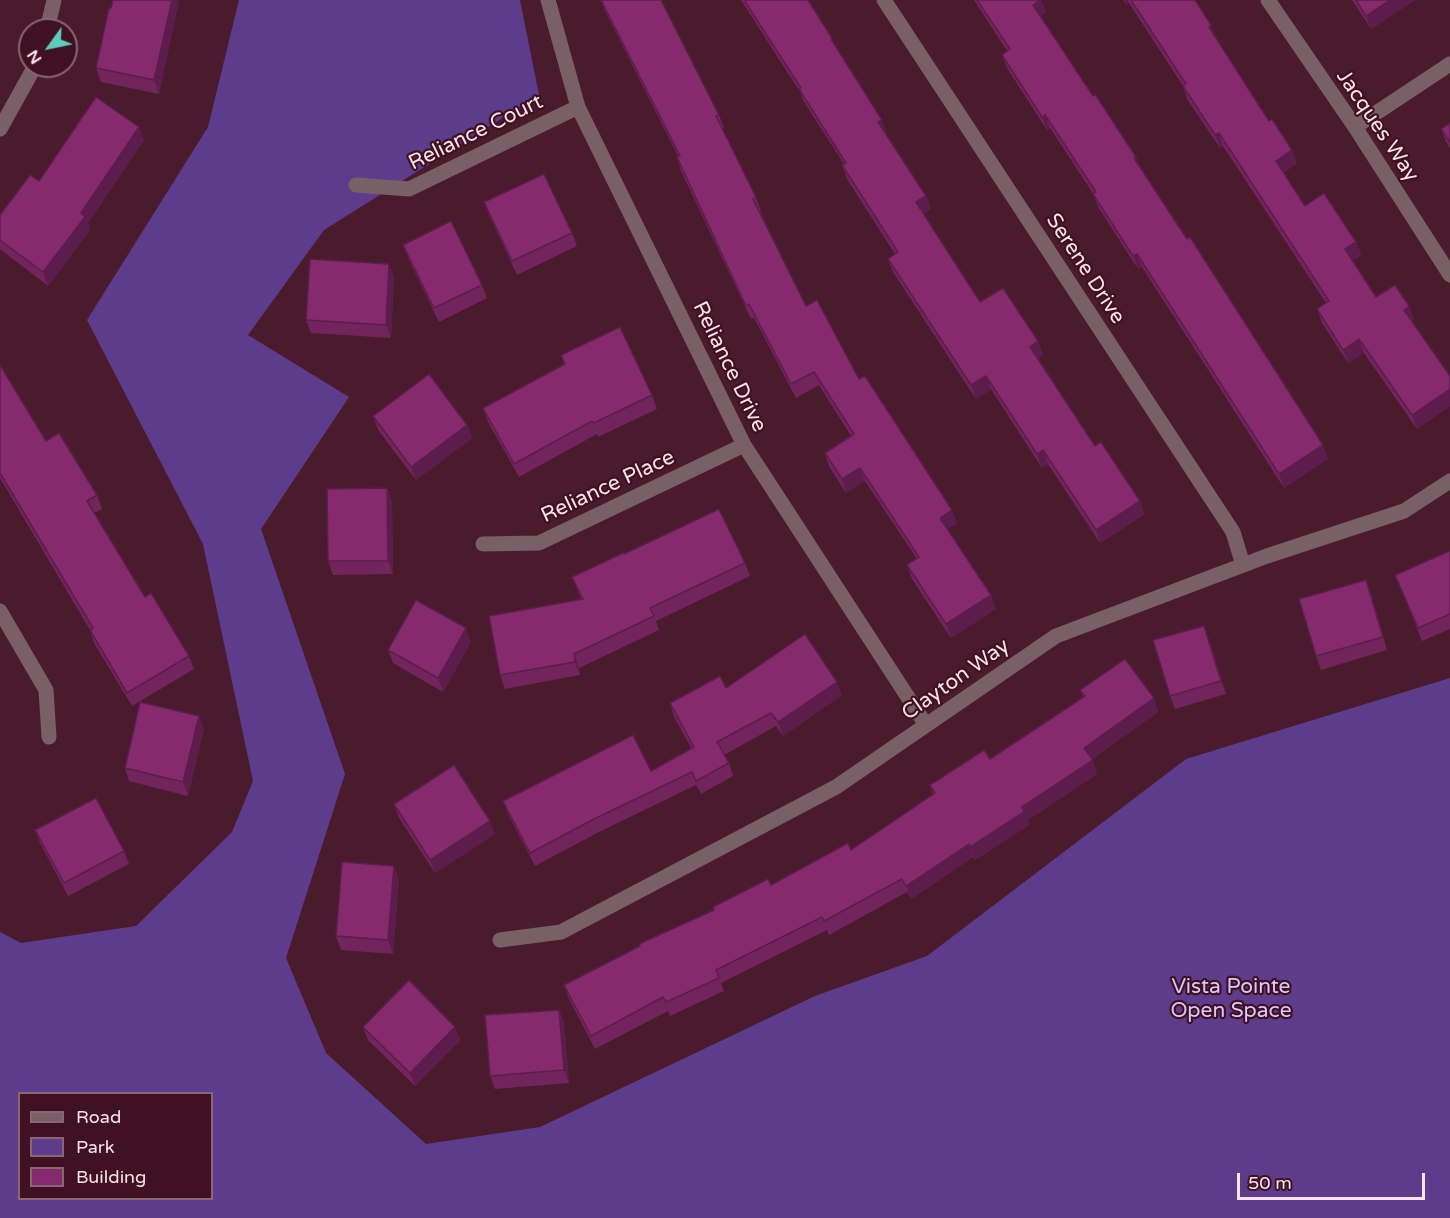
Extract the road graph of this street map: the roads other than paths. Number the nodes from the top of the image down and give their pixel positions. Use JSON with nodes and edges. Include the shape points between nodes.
{"nodes":[{"id":1,"x":54,"y":0,"type":"edge"},
{"id":2,"x":548,"y":0,"type":"edge"},
{"id":3,"x":884,"y":0,"type":"edge"},
{"id":4,"x":1268,"y":0,"type":"edge"},
{"id":5,"x":50,"y":18,"type":"edge"},
{"id":6,"x":1450,"y":64,"type":"edge"},
{"id":7,"x":28,"y":78,"type":"edge"},
{"id":8,"x":578,"y":107,"type":"junction"},
{"id":9,"x":1354,"y":127,"type":"junction"},
{"id":10,"x":0,"y":129,"type":"edge"},
{"id":11,"x":356,"y":185,"type":"dead end"},
{"id":12,"x":1450,"y":275,"type":"edge"},
{"id":13,"x":744,"y":445,"type":"junction"},
{"id":14,"x":1450,"y":481,"type":"edge"},
{"id":15,"x":483,"y":544,"type":"dead end"},
{"id":16,"x":1243,"y":565,"type":"junction"},
{"id":17,"x":0,"y":611,"type":"edge"},
{"id":18,"x":926,"y":725,"type":"junction"},
{"id":19,"x":49,"y":737,"type":"dead end"},
{"id":20,"x":500,"y":940,"type":"dead end"}],
"edges":[{"from":1,"to":5,"type":"street"},
{"from":2,"to":8,"type":"street","name":"Reliance Drive"},
{"from":3,"to":16,"type":"street","name":"Serene Drive","via":[[1233,532]]},
{"from":4,"to":9,"type":"street","name":"Jacques Way"},
{"from":6,"to":9,"type":"street"},
{"from":7,"to":10,"type":"street"},
{"from":8,"to":11,"type":"street","name":"Reliance Court","via":[[409,189]]},
{"from":8,"to":13,"type":"street","name":"Reliance Drive"},
{"from":9,"to":12,"type":"street","name":"Jacques Way"},
{"from":13,"to":15,"type":"street","name":"Reliance Place","via":[[538,543]]},
{"from":13,"to":18,"type":"street","name":"Reliance Drive"},
{"from":14,"to":16,"type":"street","name":"Clayton Way","via":[[1404,511]]},
{"from":16,"to":18,"type":"street","name":"Clayton Way","via":[[1056,636]]},
{"from":17,"to":19,"type":"street","via":[[46,690]]},
{"from":18,"to":20,"type":"street","name":"Clayton Way","via":[[836,787],[561,932]]}]}
